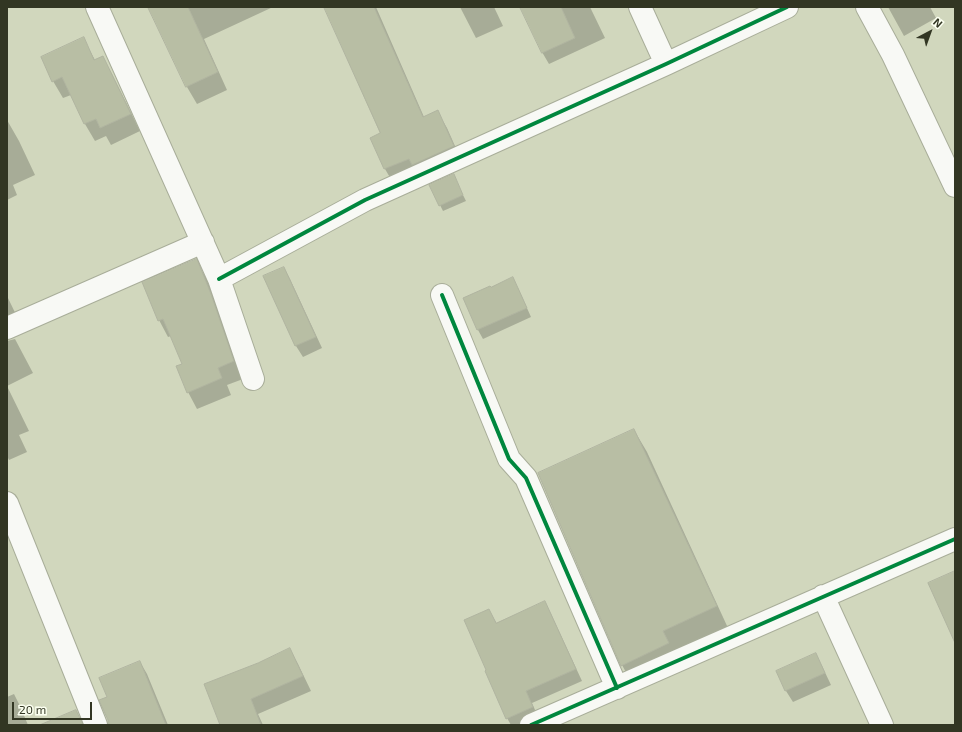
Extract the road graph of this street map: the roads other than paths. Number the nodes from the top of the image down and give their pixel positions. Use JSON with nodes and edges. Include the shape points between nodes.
{"nodes":[{"id":1,"x":97,"y":7,"type":"edge"},
{"id":2,"x":640,"y":7,"type":"edge"},
{"id":3,"x":787,"y":7,"type":"edge"},
{"id":4,"x":868,"y":7,"type":"edge"},
{"id":5,"x":666,"y":64,"type":"junction"},
{"id":6,"x":955,"y":186,"type":"edge"},
{"id":7,"x":204,"y":242,"type":"junction"},
{"id":8,"x":220,"y":279,"type":"junction"},
{"id":9,"x":442,"y":295,"type":"dead end"},
{"id":10,"x":7,"y":328,"type":"edge"},
{"id":11,"x":253,"y":379,"type":"dead end"},
{"id":12,"x":7,"y":503,"type":"edge"},
{"id":13,"x":955,"y":539,"type":"edge"},
{"id":14,"x":823,"y":596,"type":"junction"},
{"id":15,"x":617,"y":688,"type":"junction"},
{"id":16,"x":96,"y":725,"type":"edge"},
{"id":17,"x":531,"y":725,"type":"edge"},
{"id":18,"x":882,"y":725,"type":"edge"}],
"edges":[{"from":1,"to":7,"type":"street"},
{"from":2,"to":5,"type":"street"},
{"from":3,"to":5,"type":"street"},
{"from":4,"to":6,"type":"street"},
{"from":5,"to":8,"type":"street","via":[[365,200]]},
{"from":7,"to":8,"type":"street"},
{"from":7,"to":10,"type":"street"},
{"from":8,"to":11,"type":"street"},
{"from":9,"to":15,"type":"street","via":[[509,459],[526,478]]},
{"from":12,"to":16,"type":"street"},
{"from":13,"to":14,"type":"street"},
{"from":14,"to":15,"type":"street"},
{"from":14,"to":18,"type":"street"},
{"from":15,"to":17,"type":"street"}]}
